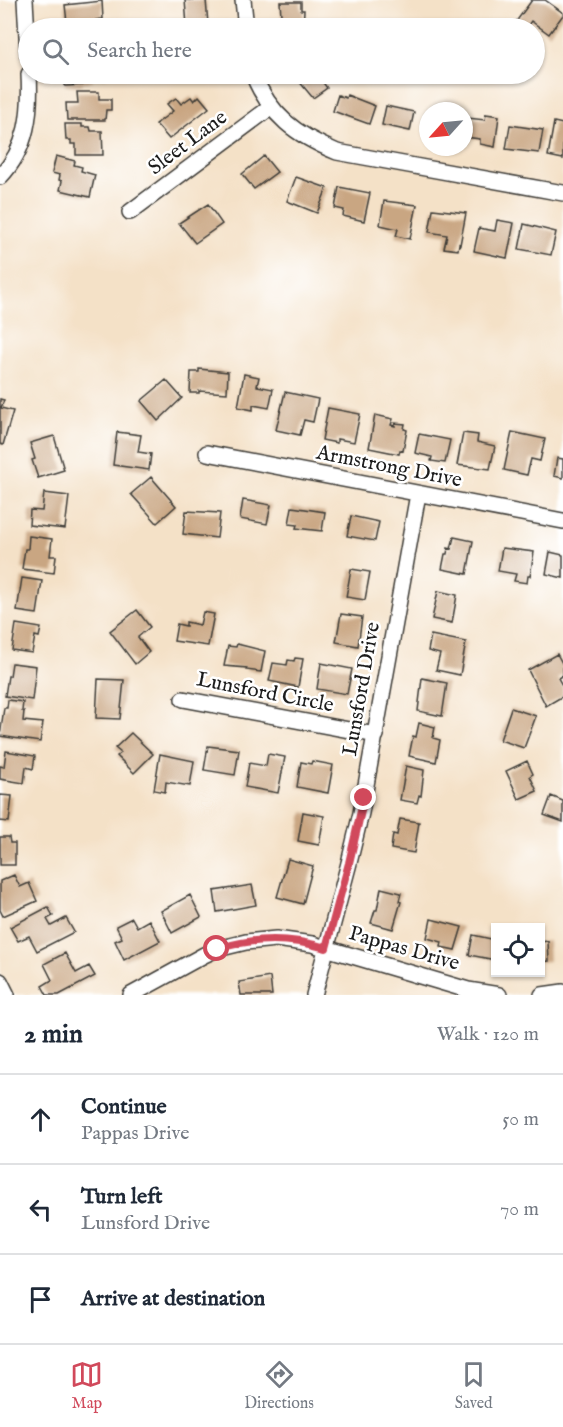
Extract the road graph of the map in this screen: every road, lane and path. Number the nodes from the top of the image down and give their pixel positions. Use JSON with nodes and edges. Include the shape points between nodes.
{"nodes":[{"id":1,"x":25,"y":0,"type":"edge"},
{"id":2,"x":243,"y":0,"type":"edge"},
{"id":3,"x":26,"y":18,"type":"edge"},
{"id":4,"x":245,"y":18,"type":"edge"},
{"id":5,"x":29,"y":84,"type":"edge"},
{"id":6,"x":258,"y":84,"type":"edge"},
{"id":7,"x":271,"y":107,"type":"junction"},
{"id":8,"x":0,"y":177,"type":"edge"},
{"id":9,"x":563,"y":194,"type":"edge"},
{"id":10,"x":130,"y":212,"type":"dead end"},
{"id":11,"x":207,"y":453,"type":"dead end"},
{"id":12,"x":418,"y":494,"type":"junction"},
{"id":13,"x":563,"y":521,"type":"edge"},
{"id":14,"x":183,"y":699,"type":"dead end"},
{"id":15,"x":375,"y":735,"type":"junction"},
{"id":16,"x":326,"y":948,"type":"junction"},
{"id":17,"x":0,"y":981,"type":"edge"},
{"id":18,"x":563,"y":992,"type":"edge"},
{"id":19,"x":7,"y":995,"type":"edge"},
{"id":20,"x":131,"y":995,"type":"edge"},
{"id":21,"x":314,"y":995,"type":"edge"},
{"id":22,"x":499,"y":995,"type":"edge"},
{"id":23,"x":542,"y":995,"type":"edge"}],
"edges":[{"from":1,"to":3,"type":"street"},
{"from":2,"to":4,"type":"street"},
{"from":5,"to":8,"type":"street","via":[[25,133],[14,159]]},
{"from":6,"to":7,"type":"street"},
{"from":7,"to":9,"type":"street","via":[[304,137],[337,152]]},
{"from":7,"to":10,"type":"street","name":"Sleet Lane"},
{"from":11,"to":12,"type":"street","name":"Armstrong Drive"},
{"from":12,"to":13,"type":"street","name":"Armstrong Drive"},
{"from":12,"to":15,"type":"street","name":"Lunsford Drive"},
{"from":14,"to":15,"type":"street","name":"Lunsford Circle"},
{"from":15,"to":16,"type":"street","name":"Lunsford Drive","via":[[361,813]]},
{"from":16,"to":20,"type":"street","name":"Pappas Drive","via":[[276,939],[232,945],[204,955]]},
{"from":16,"to":21,"type":"street","name":"Lunsford Drive"},
{"from":16,"to":22,"type":"street","name":"Pappas Drive","via":[[468,990]]},
{"from":17,"to":19,"type":"street"},
{"from":18,"to":23,"type":"street"}]}
